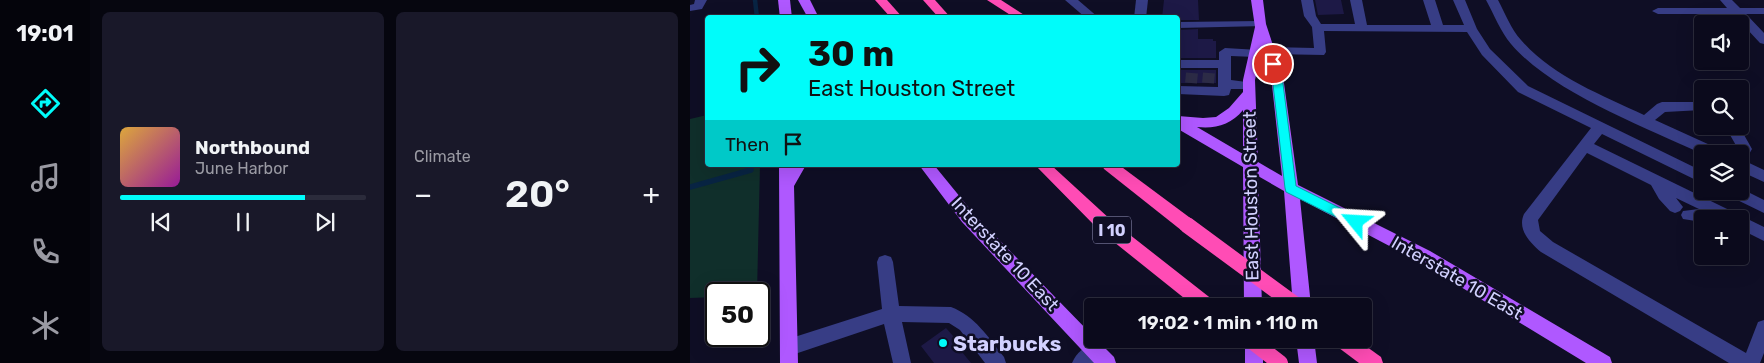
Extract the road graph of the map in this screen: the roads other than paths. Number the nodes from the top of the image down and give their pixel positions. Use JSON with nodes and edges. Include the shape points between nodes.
{"nodes":[{"id":1,"x":701,"y":0,"type":"edge"},
{"id":2,"x":784,"y":0,"type":"edge"},
{"id":3,"x":804,"y":0,"type":"edge"},
{"id":4,"x":882,"y":0,"type":"edge"},
{"id":5,"x":929,"y":0,"type":"edge"},
{"id":6,"x":993,"y":0,"type":"edge"},
{"id":7,"x":1001,"y":0,"type":"edge"},
{"id":8,"x":1071,"y":0,"type":"edge"},
{"id":9,"x":1142,"y":0,"type":"edge"},
{"id":10,"x":1257,"y":0,"type":"edge"},
{"id":11,"x":1307,"y":0,"type":"edge"},
{"id":12,"x":1356,"y":0,"type":"edge"},
{"id":13,"x":1429,"y":0,"type":"edge"},
{"id":14,"x":1459,"y":0,"type":"edge"},
{"id":15,"x":1492,"y":0,"type":"edge"},
{"id":16,"x":1726,"y":0,"type":"edge"},
{"id":17,"x":690,"y":8,"type":"edge"},
{"id":18,"x":1658,"y":11,"type":"dead end"},
{"id":19,"x":1736,"y":11,"type":"junction"},
{"id":20,"x":1764,"y":11,"type":"edge"},
{"id":21,"x":786,"y":15,"type":"edge"},
{"id":22,"x":812,"y":15,"type":"edge"},
{"id":23,"x":895,"y":15,"type":"edge"},
{"id":24,"x":943,"y":15,"type":"edge"},
{"id":25,"x":1019,"y":15,"type":"edge"},
{"id":26,"x":1020,"y":15,"type":"edge"},
{"id":27,"x":1090,"y":15,"type":"edge"},
{"id":28,"x":1140,"y":15,"type":"edge"},
{"id":29,"x":1180,"y":25,"type":"edge"},
{"id":30,"x":1260,"y":26,"type":"junction"},
{"id":31,"x":1318,"y":27,"type":"junction"},
{"id":32,"x":1362,"y":28,"type":"junction"},
{"id":33,"x":1438,"y":29,"type":"junction"},
{"id":34,"x":1471,"y":29,"type":"junction"},
{"id":35,"x":1764,"y":40,"type":"edge"},
{"id":36,"x":1262,"y":52,"type":"junction"},
{"id":37,"x":1180,"y":67,"type":"edge"},
{"id":38,"x":1215,"y":77,"type":"junction"},
{"id":39,"x":1189,"y":80,"type":"edge"},
{"id":40,"x":1249,"y":89,"type":"junction"},
{"id":41,"x":1694,"y":106,"type":"edge"},
{"id":42,"x":1646,"y":121,"type":"junction"},
{"id":43,"x":1180,"y":122,"type":"edge"},
{"id":44,"x":1180,"y":123,"type":"edge"},
{"id":45,"x":1600,"y":126,"type":"junction"},
{"id":46,"x":1697,"y":145,"type":"edge"},
{"id":47,"x":1585,"y":146,"type":"junction"},
{"id":48,"x":1249,"y":164,"type":"junction"},
{"id":49,"x":786,"y":167,"type":"edge"},
{"id":50,"x":798,"y":167,"type":"edge"},
{"id":51,"x":928,"y":167,"type":"edge"},
{"id":52,"x":1044,"y":167,"type":"edge"},
{"id":53,"x":1112,"y":167,"type":"edge"},
{"id":54,"x":1749,"y":169,"type":"edge"},
{"id":55,"x":1694,"y":173,"type":"edge"},
{"id":56,"x":1764,"y":176,"type":"edge"},
{"id":57,"x":1656,"y":181,"type":"junction"},
{"id":58,"x":786,"y":186,"type":"junction"},
{"id":59,"x":1290,"y":188,"type":"junction"},
{"id":60,"x":1749,"y":200,"type":"edge"},
{"id":61,"x":1675,"y":207,"type":"dead end"},
{"id":62,"x":1764,"y":207,"type":"edge"},
{"id":63,"x":1716,"y":210,"type":"edge"},
{"id":64,"x":1689,"y":215,"type":"dead end"},
{"id":65,"x":1694,"y":215,"type":"edge"},
{"id":66,"x":1749,"y":226,"type":"edge"},
{"id":67,"x":1764,"y":234,"type":"edge"},
{"id":68,"x":885,"y":262,"type":"dead end"},
{"id":69,"x":1196,"y":298,"type":"edge"},
{"id":70,"x":1253,"y":298,"type":"edge"},
{"id":71,"x":1286,"y":298,"type":"edge"},
{"id":72,"x":1301,"y":298,"type":"edge"},
{"id":73,"x":891,"y":314,"type":"junction"},
{"id":74,"x":1764,"y":328,"type":"edge"},
{"id":75,"x":1254,"y":348,"type":"edge"},
{"id":76,"x":1261,"y":348,"type":"edge"},
{"id":77,"x":1306,"y":348,"type":"edge"},
{"id":78,"x":1353,"y":348,"type":"edge"},
{"id":79,"x":789,"y":355,"type":"edge"},
{"id":80,"x":1101,"y":357,"type":"edge"},
{"id":81,"x":902,"y":363,"type":"edge"},
{"id":82,"x":997,"y":363,"type":"edge"},
{"id":83,"x":1080,"y":363,"type":"edge"},
{"id":84,"x":1254,"y":363,"type":"edge"},
{"id":85,"x":1280,"y":363,"type":"edge"},
{"id":86,"x":1308,"y":363,"type":"edge"},
{"id":87,"x":1374,"y":363,"type":"edge"},
{"id":88,"x":1603,"y":363,"type":"edge"},
{"id":89,"x":1746,"y":363,"type":"edge"},
{"id":90,"x":1751,"y":363,"type":"edge"}],
"edges":[{"from":1,"to":17,"type":"lane","via":[[698,6]]},
{"from":2,"to":21,"type":"main road"},
{"from":3,"to":22,"type":"main road"},
{"from":4,"to":23,"type":"highway"},
{"from":5,"to":24,"type":"highway"},
{"from":6,"to":25,"type":"highway"},
{"from":7,"to":26,"type":"main road"},
{"from":8,"to":27,"type":"lane"},
{"from":9,"to":28,"type":"lane"},
{"from":10,"to":30,"type":"main road","name":"East Houston Street"},
{"from":11,"to":31,"type":"lane","via":[[1310,16]]},
{"from":12,"to":32,"type":"lane"},
{"from":13,"to":33,"type":"lane"},
{"from":14,"to":34,"type":"lane"},
{"from":15,"to":42,"type":"lane","via":[[1514,40],[1533,60],[1577,88]]},
{"from":16,"to":19,"type":"lane"},
{"from":18,"to":19,"type":"lane"},
{"from":19,"to":20,"type":"lane"},
{"from":19,"to":35,"type":"lane"},
{"from":29,"to":30,"type":"lane"},
{"from":30,"to":36,"type":"main road","name":"East Houston Street"},
{"from":31,"to":32,"type":"lane"},
{"from":31,"to":36,"type":"lane","via":[[1320,52]]},
{"from":32,"to":33,"type":"lane"},
{"from":33,"to":34,"type":"lane"},
{"from":34,"to":45,"type":"lane","via":[[1486,52],[1523,88]]},
{"from":36,"to":38,"type":"lane","via":[[1225,52]]},
{"from":36,"to":40,"type":"main road","name":"East Houston Street"},
{"from":36,"to":59,"type":"main road","name":"East Houston Street","via":[[1277,76]]},
{"from":37,"to":39,"type":"lane"},
{"from":38,"to":39,"type":"lane"},
{"from":38,"to":39,"type":"lane"},
{"from":38,"to":40,"type":"lane"},
{"from":40,"to":43,"type":"main road","via":[[1236,112],[1226,119],[1205,123]]},
{"from":40,"to":48,"type":"main road","name":"East Houston Street"},
{"from":41,"to":42,"type":"lane","via":[[1662,107]]},
{"from":42,"to":46,"type":"lane"},
{"from":44,"to":48,"type":"main road","name":"Interstate 10 East"},
{"from":45,"to":47,"type":"lane"},
{"from":45,"to":55,"type":"lane"},
{"from":47,"to":57,"type":"lane"},
{"from":47,"to":89,"type":"lane","via":[[1530,219],[1534,237]]},
{"from":48,"to":59,"type":"main road","name":"Interstate 10 East"},
{"from":48,"to":70,"type":"main road","name":"East Houston Street"},
{"from":49,"to":58,"type":"main road"},
{"from":50,"to":58,"type":"main road"},
{"from":51,"to":80,"type":"main road","name":"Interstate 10 East","via":[[968,218]]},
{"from":52,"to":69,"type":"highway","number":"I 10","via":[[1105,225]]},
{"from":53,"to":71,"type":"highway","bridge":true},
{"from":54,"to":56,"type":"lane"},
{"from":57,"to":61,"type":"lane"},
{"from":57,"to":63,"type":"lane"},
{"from":58,"to":79,"type":"main road"},
{"from":59,"to":72,"type":"main road","name":"East Houston Street"},
{"from":59,"to":88,"type":"main road","name":"Interstate 10 East","via":[[1424,256]]},
{"from":60,"to":62,"type":"lane"},
{"from":64,"to":65,"type":"lane"},
{"from":66,"to":67,"type":"lane"},
{"from":68,"to":73,"type":"lane"},
{"from":73,"to":79,"type":"lane"},
{"from":73,"to":81,"type":"lane"},
{"from":73,"to":82,"type":"lane","via":[[951,315],[966,324]]},
{"from":74,"to":90,"type":"lane"},
{"from":75,"to":84,"type":"main road"},
{"from":76,"to":85,"type":"highway","bridge":true},
{"from":77,"to":86,"type":"main road"},
{"from":78,"to":87,"type":"highway"},
{"from":80,"to":83,"type":"lane"}]}
